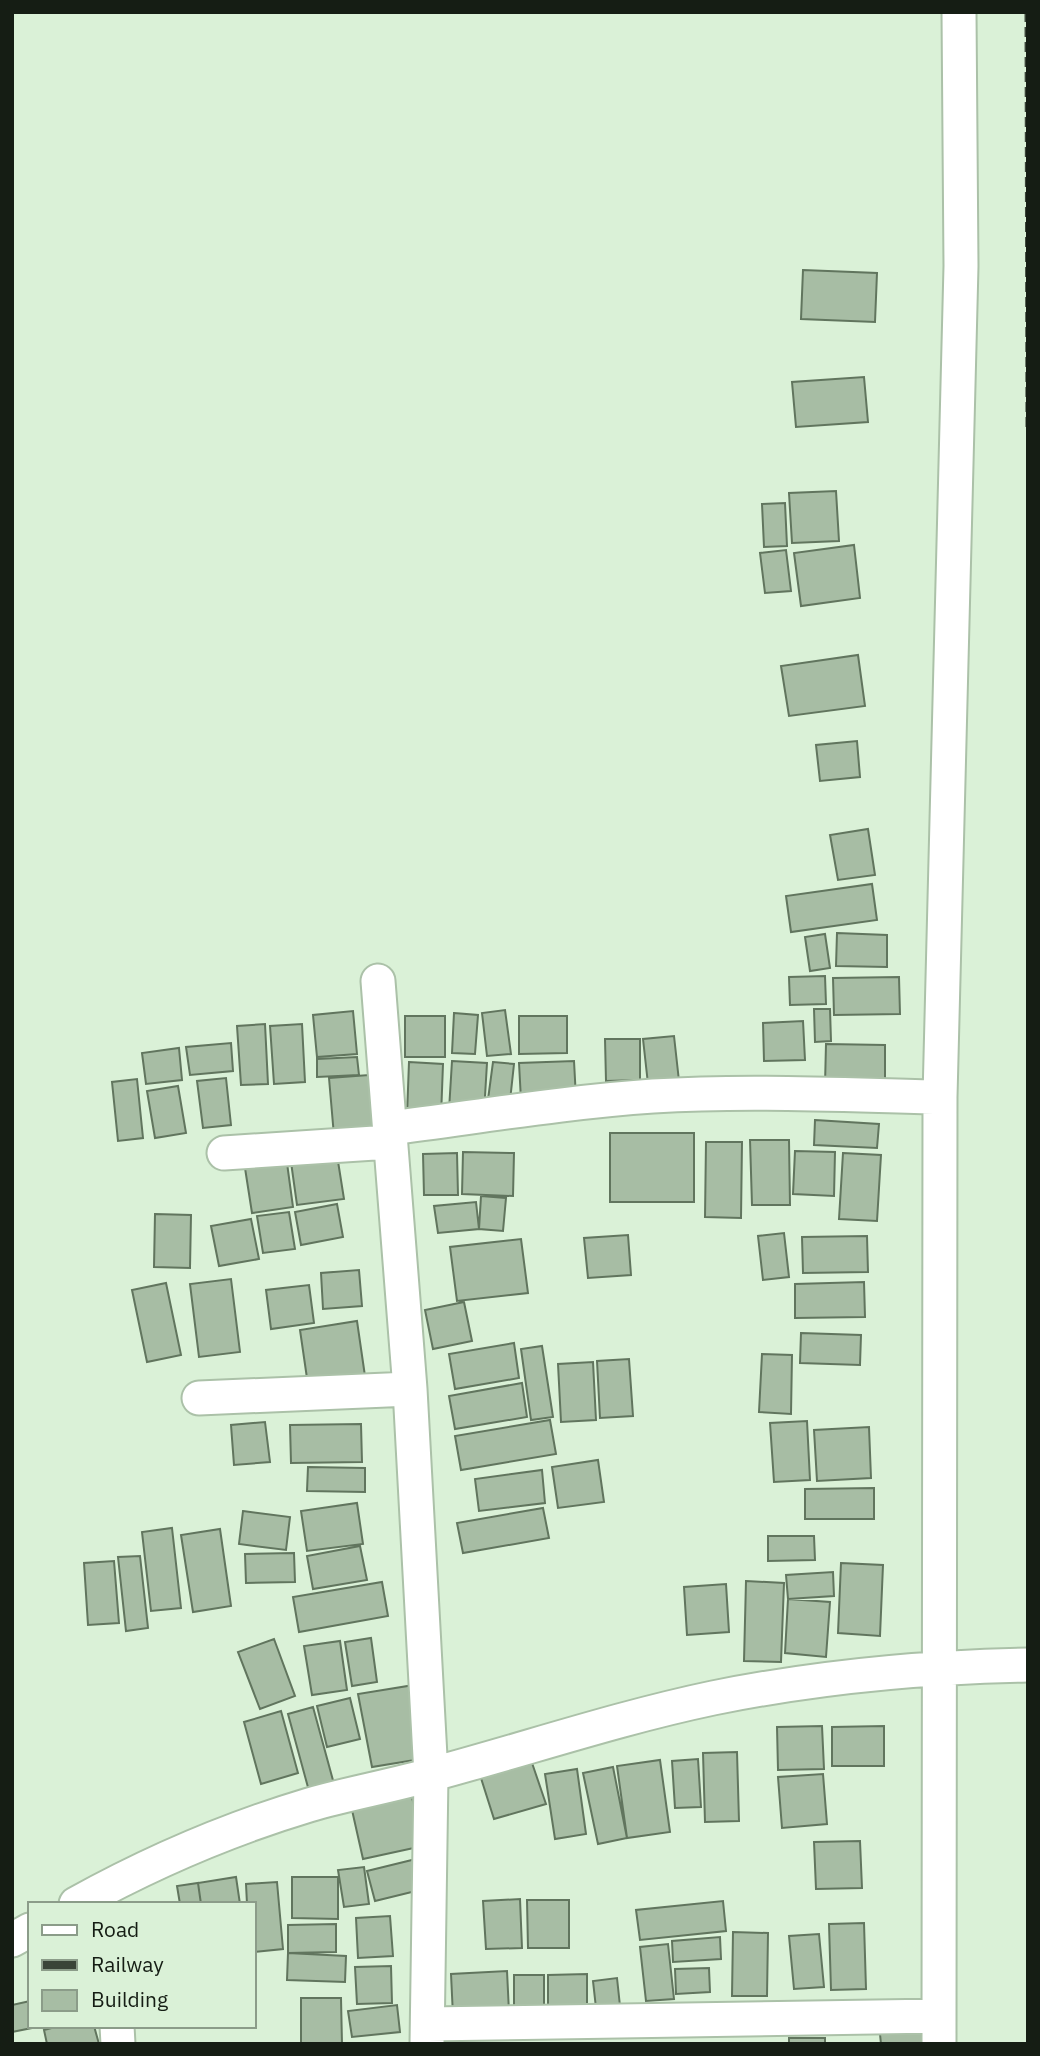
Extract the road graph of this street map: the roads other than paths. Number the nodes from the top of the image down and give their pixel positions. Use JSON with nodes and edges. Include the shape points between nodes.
{"nodes":[{"id":1,"x":959,"y":12,"type":"edge"},
{"id":2,"x":378,"y":981,"type":"dead end"},
{"id":3,"x":940,"y":1097,"type":"junction"},
{"id":4,"x":390,"y":1135,"type":"junction"},
{"id":5,"x":224,"y":1153,"type":"dead end"},
{"id":6,"x":410,"y":1389,"type":"junction"},
{"id":7,"x":199,"y":1398,"type":"dead end"},
{"id":8,"x":1028,"y":1665,"type":"edge"},
{"id":9,"x":941,"y":1667,"type":"junction"},
{"id":10,"x":430,"y":1775,"type":"junction"},
{"id":11,"x":86,"y":1901,"type":"edge"},
{"id":12,"x":28,"y":1931,"type":"edge"},
{"id":13,"x":12,"y":1940,"type":"edge"},
{"id":14,"x":939,"y":2030,"type":"edge"},
{"id":15,"x":428,"y":2034,"type":"edge"}],
"edges":[{"from":1,"to":3,"type":"street","via":[[961,266]]},
{"from":2,"to":4,"type":"street"},
{"from":3,"to":4,"type":"street","via":[[748,1092],[653,1096],[568,1105]]},
{"from":3,"to":9,"type":"street"},
{"from":4,"to":5,"type":"street"},
{"from":4,"to":6,"type":"street"},
{"from":6,"to":7,"type":"street"},
{"from":6,"to":10,"type":"street"},
{"from":8,"to":9,"type":"street"},
{"from":9,"to":10,"type":"street","via":[[812,1681],[712,1699]]},
{"from":9,"to":14,"type":"street"},
{"from":10,"to":11,"type":"street","via":[[250,1824]]},
{"from":10,"to":15,"type":"street"},
{"from":12,"to":13,"type":"street"},
{"from":14,"to":15,"type":"street"}]}
